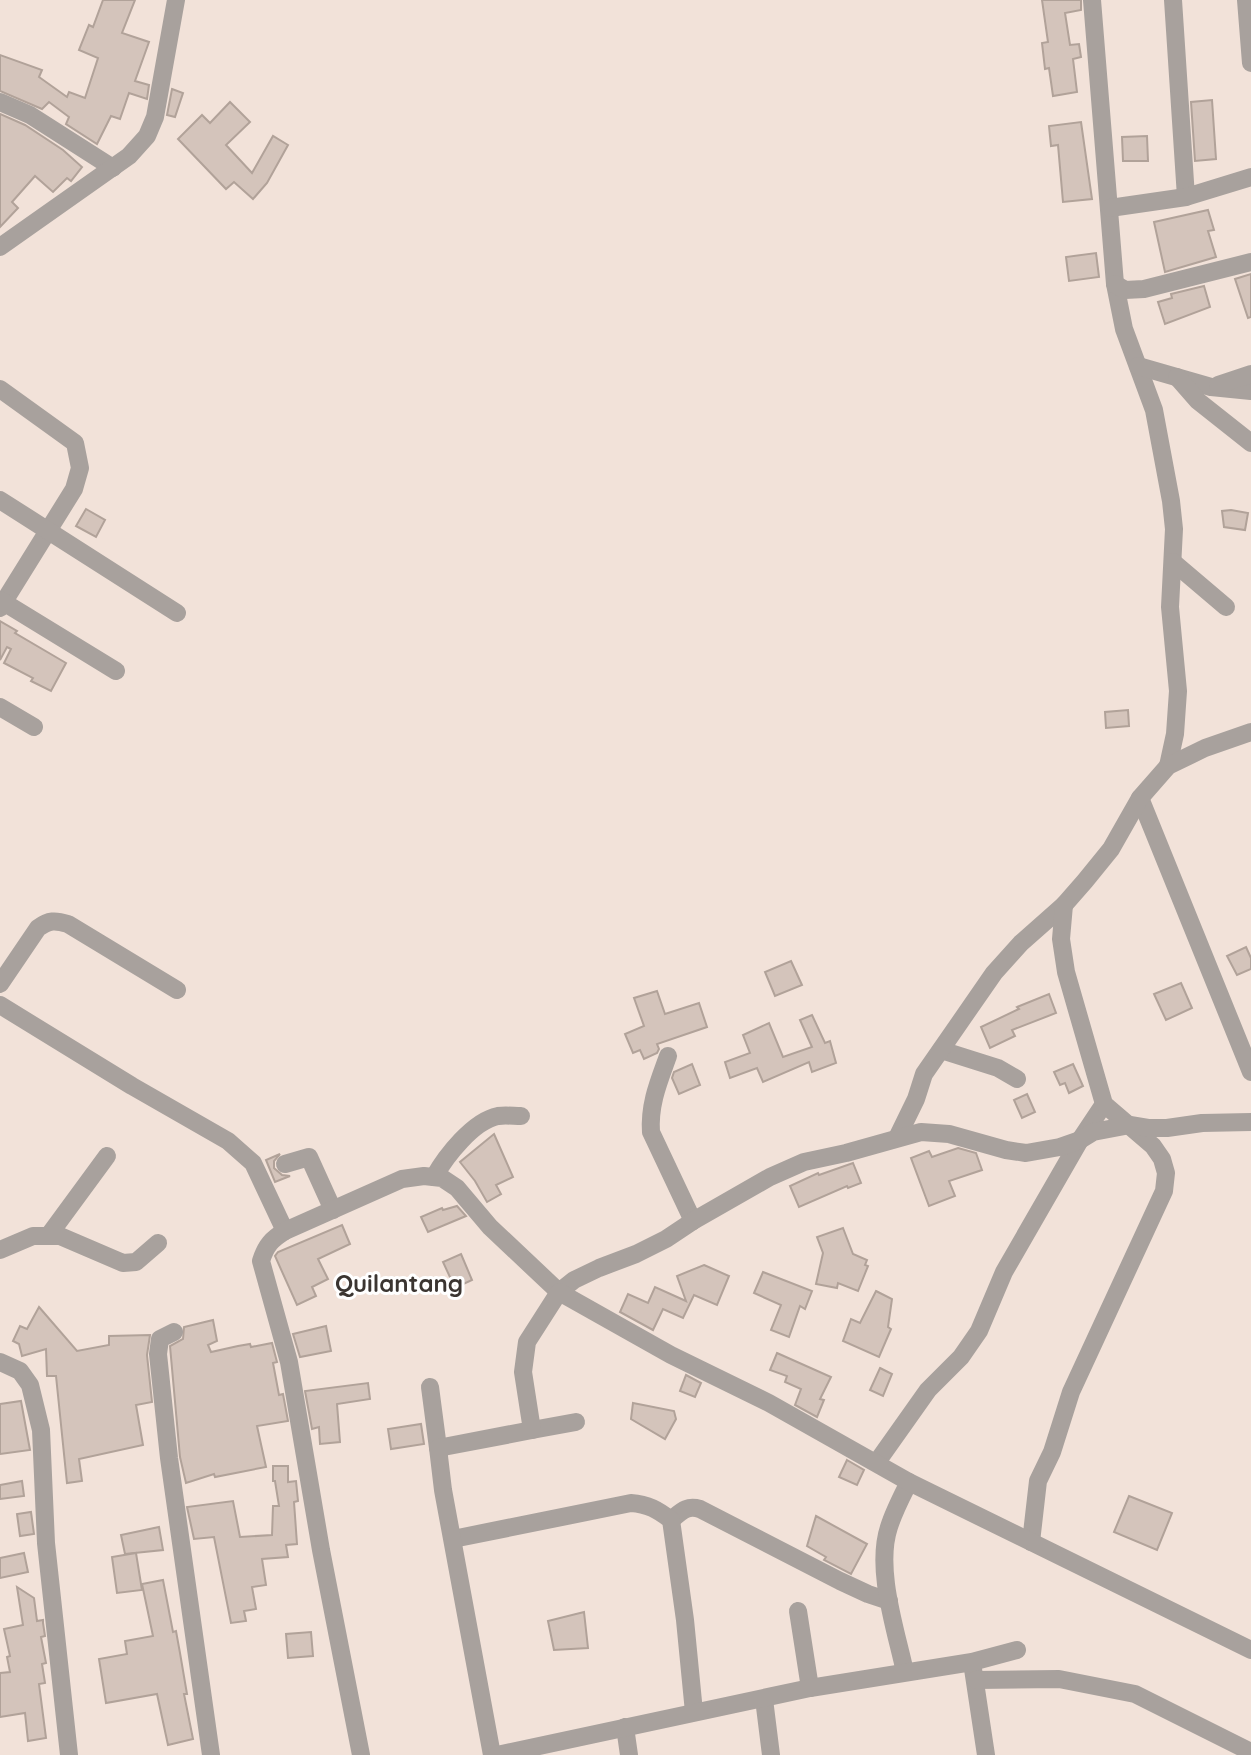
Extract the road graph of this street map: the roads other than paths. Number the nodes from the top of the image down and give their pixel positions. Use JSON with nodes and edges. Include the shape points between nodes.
{"nodes":[{"id":1,"x":176,"y":0,"type":"edge"},
{"id":2,"x":1092,"y":0,"type":"edge"},
{"id":3,"x":1173,"y":0,"type":"edge"},
{"id":4,"x":1246,"y":0,"type":"edge"},
{"id":5,"x":1251,"y":63,"type":"edge"},
{"id":6,"x":0,"y":102,"type":"edge"},
{"id":7,"x":113,"y":168,"type":"junction"},
{"id":8,"x":1251,"y":177,"type":"edge"},
{"id":9,"x":1186,"y":197,"type":"junction"},
{"id":10,"x":1110,"y":208,"type":"junction"},
{"id":11,"x":2,"y":243,"type":"edge"},
{"id":12,"x":1251,"y":262,"type":"edge"},
{"id":13,"x":1115,"y":284,"type":"junction"},
{"id":14,"x":1138,"y":366,"type":"junction"},
{"id":15,"x":1251,"y":374,"type":"edge"},
{"id":16,"x":1177,"y":377,"type":"junction"},
{"id":17,"x":1211,"y":387,"type":"junction"},
{"id":18,"x":0,"y":389,"type":"edge"},
{"id":19,"x":1251,"y":391,"type":"edge"},
{"id":20,"x":1251,"y":443,"type":"edge"},
{"id":21,"x":0,"y":500,"type":"edge"},
{"id":22,"x":47,"y":530,"type":"junction"},
{"id":23,"x":1173,"y":562,"type":"junction"},
{"id":24,"x":1,"y":603,"type":"edge"},
{"id":25,"x":1226,"y":607,"type":"dead end"},
{"id":26,"x":177,"y":613,"type":"dead end"},
{"id":27,"x":116,"y":671,"type":"dead end"},
{"id":28,"x":0,"y":707,"type":"edge"},
{"id":29,"x":34,"y":727,"type":"dead end"},
{"id":30,"x":1251,"y":732,"type":"edge"},
{"id":31,"x":1168,"y":766,"type":"junction"},
{"id":32,"x":1140,"y":799,"type":"junction"},
{"id":33,"x":1064,"y":905,"type":"junction"},
{"id":34,"x":0,"y":984,"type":"edge"},
{"id":35,"x":177,"y":990,"type":"dead end"},
{"id":36,"x":0,"y":1005,"type":"edge"},
{"id":37,"x":942,"y":1050,"type":"junction"},
{"id":38,"x":668,"y":1056,"type":"dead end"},
{"id":39,"x":1251,"y":1072,"type":"edge"},
{"id":40,"x":1017,"y":1079,"type":"dead end"},
{"id":41,"x":1104,"y":1104,"type":"junction"},
{"id":42,"x":521,"y":1116,"type":"dead end"},
{"id":43,"x":1251,"y":1122,"type":"edge"},
{"id":44,"x":1130,"y":1125,"type":"junction"},
{"id":45,"x":897,"y":1138,"type":"junction"},
{"id":46,"x":1080,"y":1140,"type":"junction"},
{"id":47,"x":107,"y":1156,"type":"dead end"},
{"id":48,"x":285,"y":1164,"type":"dead end"},
{"id":49,"x":434,"y":1177,"type":"junction"},
{"id":50,"x":334,"y":1210,"type":"junction"},
{"id":51,"x":693,"y":1221,"type":"junction"},
{"id":52,"x":285,"y":1231,"type":"junction"},
{"id":53,"x":49,"y":1235,"type":"junction"},
{"id":54,"x":158,"y":1243,"type":"dead end"},
{"id":55,"x":0,"y":1250,"type":"edge"},
{"id":56,"x":559,"y":1292,"type":"junction"},
{"id":57,"x":174,"y":1332,"type":"dead end"},
{"id":58,"x":1,"y":1363,"type":"edge"},
{"id":59,"x":429,"y":1387,"type":"dead end"},
{"id":60,"x":576,"y":1422,"type":"dead end"},
{"id":61,"x":532,"y":1430,"type":"junction"},
{"id":62,"x":438,"y":1448,"type":"junction"},
{"id":63,"x":877,"y":1462,"type":"junction"},
{"id":64,"x":909,"y":1482,"type":"junction"},
{"id":65,"x":671,"y":1520,"type":"junction"},
{"id":66,"x":453,"y":1539,"type":"junction"},
{"id":67,"x":1031,"y":1542,"type":"junction"},
{"id":68,"x":889,"y":1601,"type":"junction"},
{"id":69,"x":799,"y":1611,"type":"dead end"},
{"id":70,"x":1017,"y":1650,"type":"dead end"},
{"id":71,"x":1251,"y":1650,"type":"edge"},
{"id":72,"x":972,"y":1662,"type":"junction"},
{"id":73,"x":905,"y":1672,"type":"junction"},
{"id":74,"x":976,"y":1680,"type":"junction"},
{"id":75,"x":810,"y":1688,"type":"junction"},
{"id":76,"x":764,"y":1699,"type":"junction"},
{"id":77,"x":694,"y":1712,"type":"junction"},
{"id":78,"x":625,"y":1727,"type":"junction"},
{"id":79,"x":1251,"y":1752,"type":"edge"},
{"id":80,"x":69,"y":1755,"type":"edge"},
{"id":81,"x":211,"y":1755,"type":"edge"},
{"id":82,"x":361,"y":1755,"type":"edge"},
{"id":83,"x":495,"y":1755,"type":"edge"},
{"id":84,"x":629,"y":1755,"type":"edge"},
{"id":85,"x":771,"y":1755,"type":"edge"},
{"id":86,"x":986,"y":1755,"type":"edge"}],
"edges":[{"from":1,"to":7,"type":"street","via":[[148,136]]},
{"from":2,"to":10,"type":"street"},
{"from":3,"to":9,"type":"street"},
{"from":4,"to":5,"type":"street"},
{"from":6,"to":7,"type":"street","via":[[30,115]]},
{"from":7,"to":11,"type":"street"},
{"from":8,"to":9,"type":"street"},
{"from":9,"to":10,"type":"street"},
{"from":10,"to":13,"type":"street"},
{"from":12,"to":13,"type":"street","via":[[1144,289],[1125,290]]},
{"from":13,"to":14,"type":"street"},
{"from":14,"to":16,"type":"street"},
{"from":14,"to":23,"type":"street","via":[[1154,410],[1171,501]]},
{"from":15,"to":17,"type":"street"},
{"from":16,"to":17,"type":"street"},
{"from":16,"to":20,"type":"street","via":[[1198,401]]},
{"from":17,"to":19,"type":"street"},
{"from":18,"to":22,"type":"street","via":[[75,443],[80,468],[74,489]]},
{"from":21,"to":22,"type":"street"},
{"from":22,"to":24,"type":"street"},
{"from":22,"to":26,"type":"street"},
{"from":23,"to":25,"type":"street"},
{"from":23,"to":31,"type":"street","via":[[1170,607],[1178,691]]},
{"from":24,"to":27,"type":"street"},
{"from":28,"to":29,"type":"street"},
{"from":30,"to":31,"type":"street"},
{"from":31,"to":32,"type":"street"},
{"from":32,"to":33,"type":"street","via":[[1111,849]]},
{"from":32,"to":39,"type":"street"},
{"from":33,"to":37,"type":"street","via":[[994,973]]},
{"from":33,"to":41,"type":"street","via":[[1061,940],[1066,972]]},
{"from":34,"to":35,"type":"street","via":[[38,929],[54,920]]},
{"from":36,"to":52,"type":"street","via":[[228,1141],[253,1163]]},
{"from":37,"to":40,"type":"street"},
{"from":37,"to":45,"type":"street","via":[[924,1074]]},
{"from":38,"to":51,"type":"street","via":[[652,1101],[651,1132]]},
{"from":41,"to":44,"type":"street"},
{"from":41,"to":46,"type":"street"},
{"from":42,"to":49,"type":"street","via":[[498,1116],[471,1129]]},
{"from":43,"to":44,"type":"street","via":[[1167,1128]]},
{"from":44,"to":46,"type":"street","via":[[1093,1132]]},
{"from":44,"to":67,"type":"street","via":[[1162,1159],[1164,1191],[1071,1392],[1038,1481]]},
{"from":45,"to":46,"type":"street","via":[[921,1132],[948,1134],[1026,1153]]},
{"from":45,"to":51,"type":"street","via":[[804,1162]]},
{"from":46,"to":63,"type":"street","via":[[1004,1272],[979,1331],[928,1390]]},
{"from":47,"to":53,"type":"street"},
{"from":48,"to":50,"type":"street","via":[[309,1157]]},
{"from":49,"to":50,"type":"street","via":[[402,1179]]},
{"from":49,"to":56,"type":"street","via":[[457,1188],[490,1227]]},
{"from":50,"to":52,"type":"street"},
{"from":51,"to":56,"type":"street","via":[[636,1254],[574,1280]]},
{"from":52,"to":82,"type":"street","via":[[265,1246],[261,1261],[289,1362]]},
{"from":53,"to":54,"type":"street","via":[[77,1242],[123,1264],[136,1262]]},
{"from":53,"to":55,"type":"street","via":[[33,1236]]},
{"from":56,"to":61,"type":"street","via":[[527,1342],[523,1372]]},
{"from":56,"to":63,"type":"street"},
{"from":57,"to":81,"type":"street","via":[[160,1339],[158,1354]]},
{"from":58,"to":80,"type":"street","via":[[20,1371],[30,1385],[41,1430],[46,1542]]},
{"from":59,"to":62,"type":"street"},
{"from":60,"to":61,"type":"street"},
{"from":61,"to":62,"type":"street"},
{"from":62,"to":66,"type":"street"},
{"from":63,"to":64,"type":"street"},
{"from":64,"to":67,"type":"street"},
{"from":64,"to":68,"type":"street","via":[[888,1528],[884,1555]]},
{"from":65,"to":66,"type":"street","via":[[645,1504],[631,1503]]},
{"from":65,"to":68,"type":"street","via":[[692,1506],[839,1581]]},
{"from":65,"to":77,"type":"street"},
{"from":66,"to":83,"type":"street"},
{"from":67,"to":71,"type":"street"},
{"from":68,"to":73,"type":"street"},
{"from":69,"to":75,"type":"street"},
{"from":70,"to":72,"type":"street"},
{"from":72,"to":73,"type":"street"},
{"from":72,"to":74,"type":"street"},
{"from":73,"to":75,"type":"street"},
{"from":74,"to":79,"type":"street","via":[[1059,1679],[1135,1694]]},
{"from":74,"to":86,"type":"street"},
{"from":75,"to":76,"type":"street"},
{"from":76,"to":77,"type":"street"},
{"from":76,"to":85,"type":"street"},
{"from":77,"to":78,"type":"street"},
{"from":78,"to":83,"type":"street"},
{"from":78,"to":84,"type":"street"}]}
